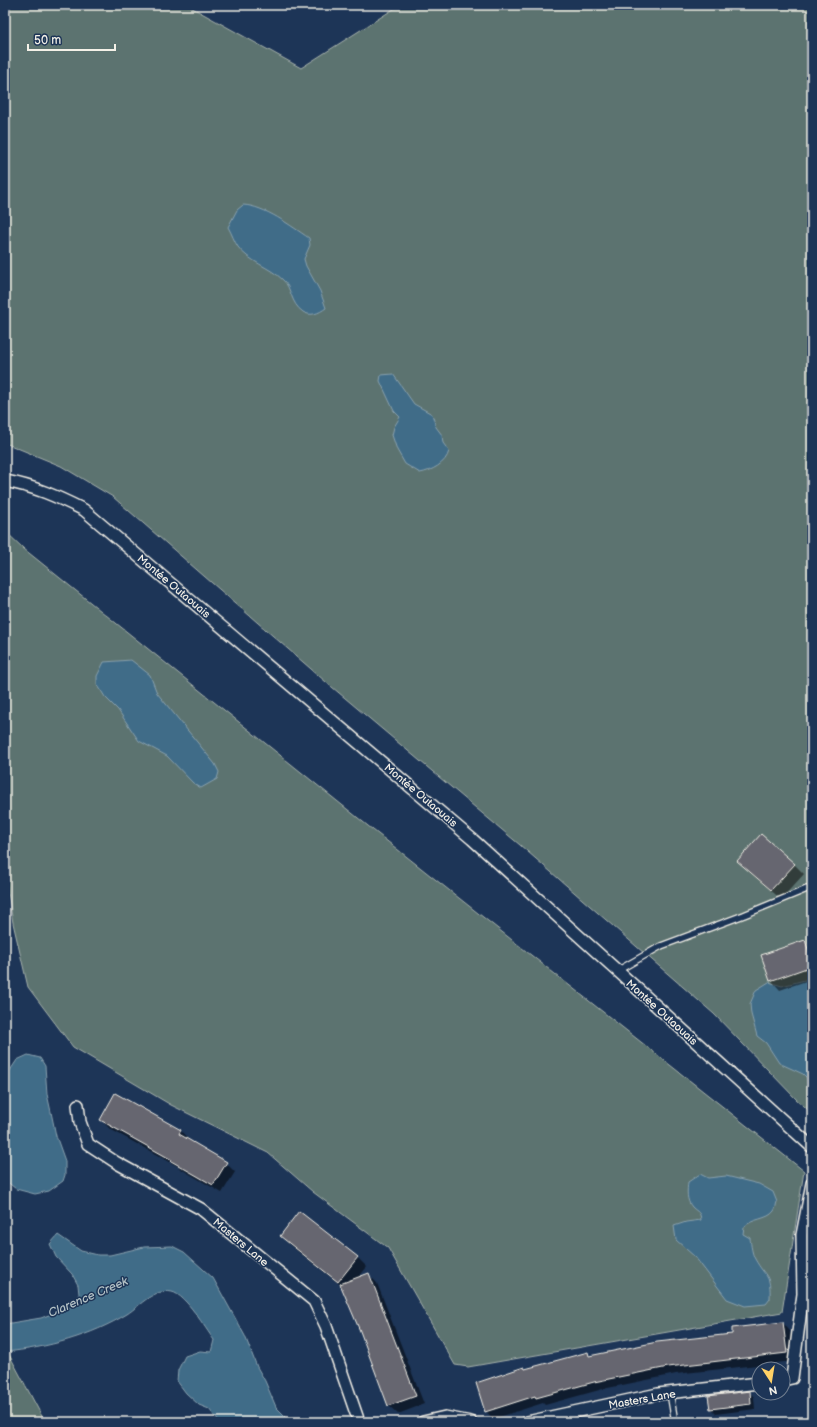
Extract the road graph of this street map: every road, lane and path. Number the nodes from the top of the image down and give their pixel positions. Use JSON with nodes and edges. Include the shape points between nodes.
{"nodes":[{"id":1,"x":5,"y":481,"type":"edge"},
{"id":2,"x":807,"y":889,"type":"dead end"},
{"id":3,"x":617,"y":971,"type":"junction"},
{"id":4,"x":78,"y":1105,"type":"dead end"},
{"id":5,"x":812,"y":1147,"type":"edge"},
{"id":6,"x":812,"y":1183,"type":"edge"},
{"id":7,"x":791,"y":1378,"type":"edge"},
{"id":8,"x":751,"y":1384,"type":"edge"},
{"id":9,"x":670,"y":1393,"type":"junction"},
{"id":10,"x":359,"y":1422,"type":"edge"},
{"id":11,"x":423,"y":1422,"type":"edge"},
{"id":12,"x":471,"y":1422,"type":"edge"},
{"id":13,"x":527,"y":1422,"type":"edge"},
{"id":14,"x":675,"y":1422,"type":"edge"}],
"edges":[{"from":1,"to":3,"type":"street","name":"Montée Outaouais","via":[[52,494],[84,510],[472,839]]},
{"from":2,"to":3,"type":"lane","via":[[661,946]]},
{"from":3,"to":5,"type":"street","name":"Montée Outaouais"},
{"from":4,"to":10,"type":"street","name":"Masters Lane","via":[[80,1122],[88,1144],[117,1163],[201,1209],[314,1301],[326,1326]]},
{"from":6,"to":7,"type":"street","via":[[802,1236],[803,1294]]},
{"from":8,"to":9,"type":"street","name":"Masters Lane"},
{"from":9,"to":13,"type":"street","name":"Masters Lane"},
{"from":9,"to":14,"type":"lane"},
{"from":11,"to":12,"type":"street","via":[[445,1417]]}]}
